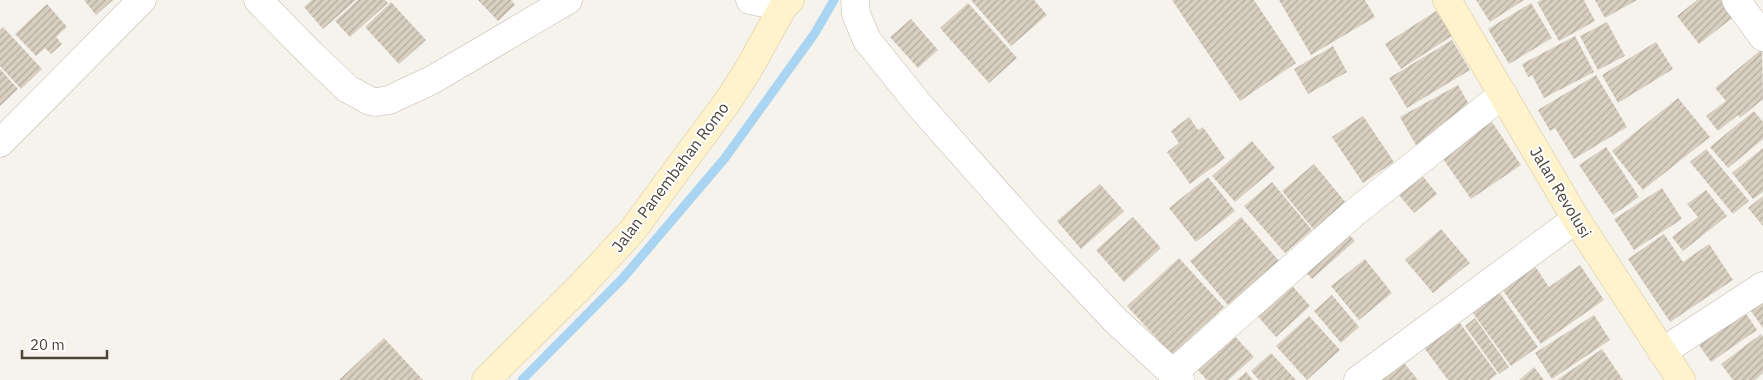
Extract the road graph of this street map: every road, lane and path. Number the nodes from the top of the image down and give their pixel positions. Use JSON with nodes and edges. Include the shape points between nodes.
{"nodes":[{"id":1,"x":142,"y":0,"type":"edge"},
{"id":2,"x":258,"y":0,"type":"edge"},
{"id":3,"x":568,"y":0,"type":"edge"},
{"id":4,"x":750,"y":0,"type":"edge"},
{"id":5,"x":855,"y":0,"type":"edge"},
{"id":6,"x":1448,"y":0,"type":"edge"},
{"id":7,"x":1736,"y":0,"type":"edge"},
{"id":8,"x":786,"y":3,"type":"edge"},
{"id":9,"x":1763,"y":37,"type":"edge"},
{"id":10,"x":1503,"y":94,"type":"junction"},
{"id":11,"x":0,"y":143,"type":"edge"},
{"id":12,"x":1576,"y":219,"type":"junction"},
{"id":13,"x":1763,"y":286,"type":"edge"},
{"id":14,"x":1662,"y":352,"type":"junction"},
{"id":15,"x":1177,"y":377,"type":"edge"},
{"id":16,"x":486,"y":380,"type":"edge"},
{"id":17,"x":1358,"y":380,"type":"edge"},
{"id":18,"x":1681,"y":380,"type":"edge"}],
"edges":[{"from":1,"to":11,"type":"street"},
{"from":2,"to":3,"type":"street","via":[[348,89],[376,102],[389,100],[432,80]]},
{"from":4,"to":8,"type":"street"},
{"from":5,"to":15,"type":"street","via":[[856,14],[867,40],[920,106],[1088,292]]},
{"from":6,"to":10,"type":"street","name":"Jalan Revolusi"},
{"from":7,"to":9,"type":"street"},
{"from":8,"to":16,"type":"street","name":"Jalan Panembahan Romo","via":[[728,101],[632,231],[582,286]]},
{"from":10,"to":12,"type":"street","name":"Jalan Revolusi"},
{"from":10,"to":15,"type":"street","via":[[1354,214]]},
{"from":12,"to":14,"type":"street","name":"Jalan Revolusi"},
{"from":12,"to":17,"type":"street"},
{"from":13,"to":14,"type":"street"},
{"from":14,"to":18,"type":"street","name":"Jalan Revolusi"}]}
